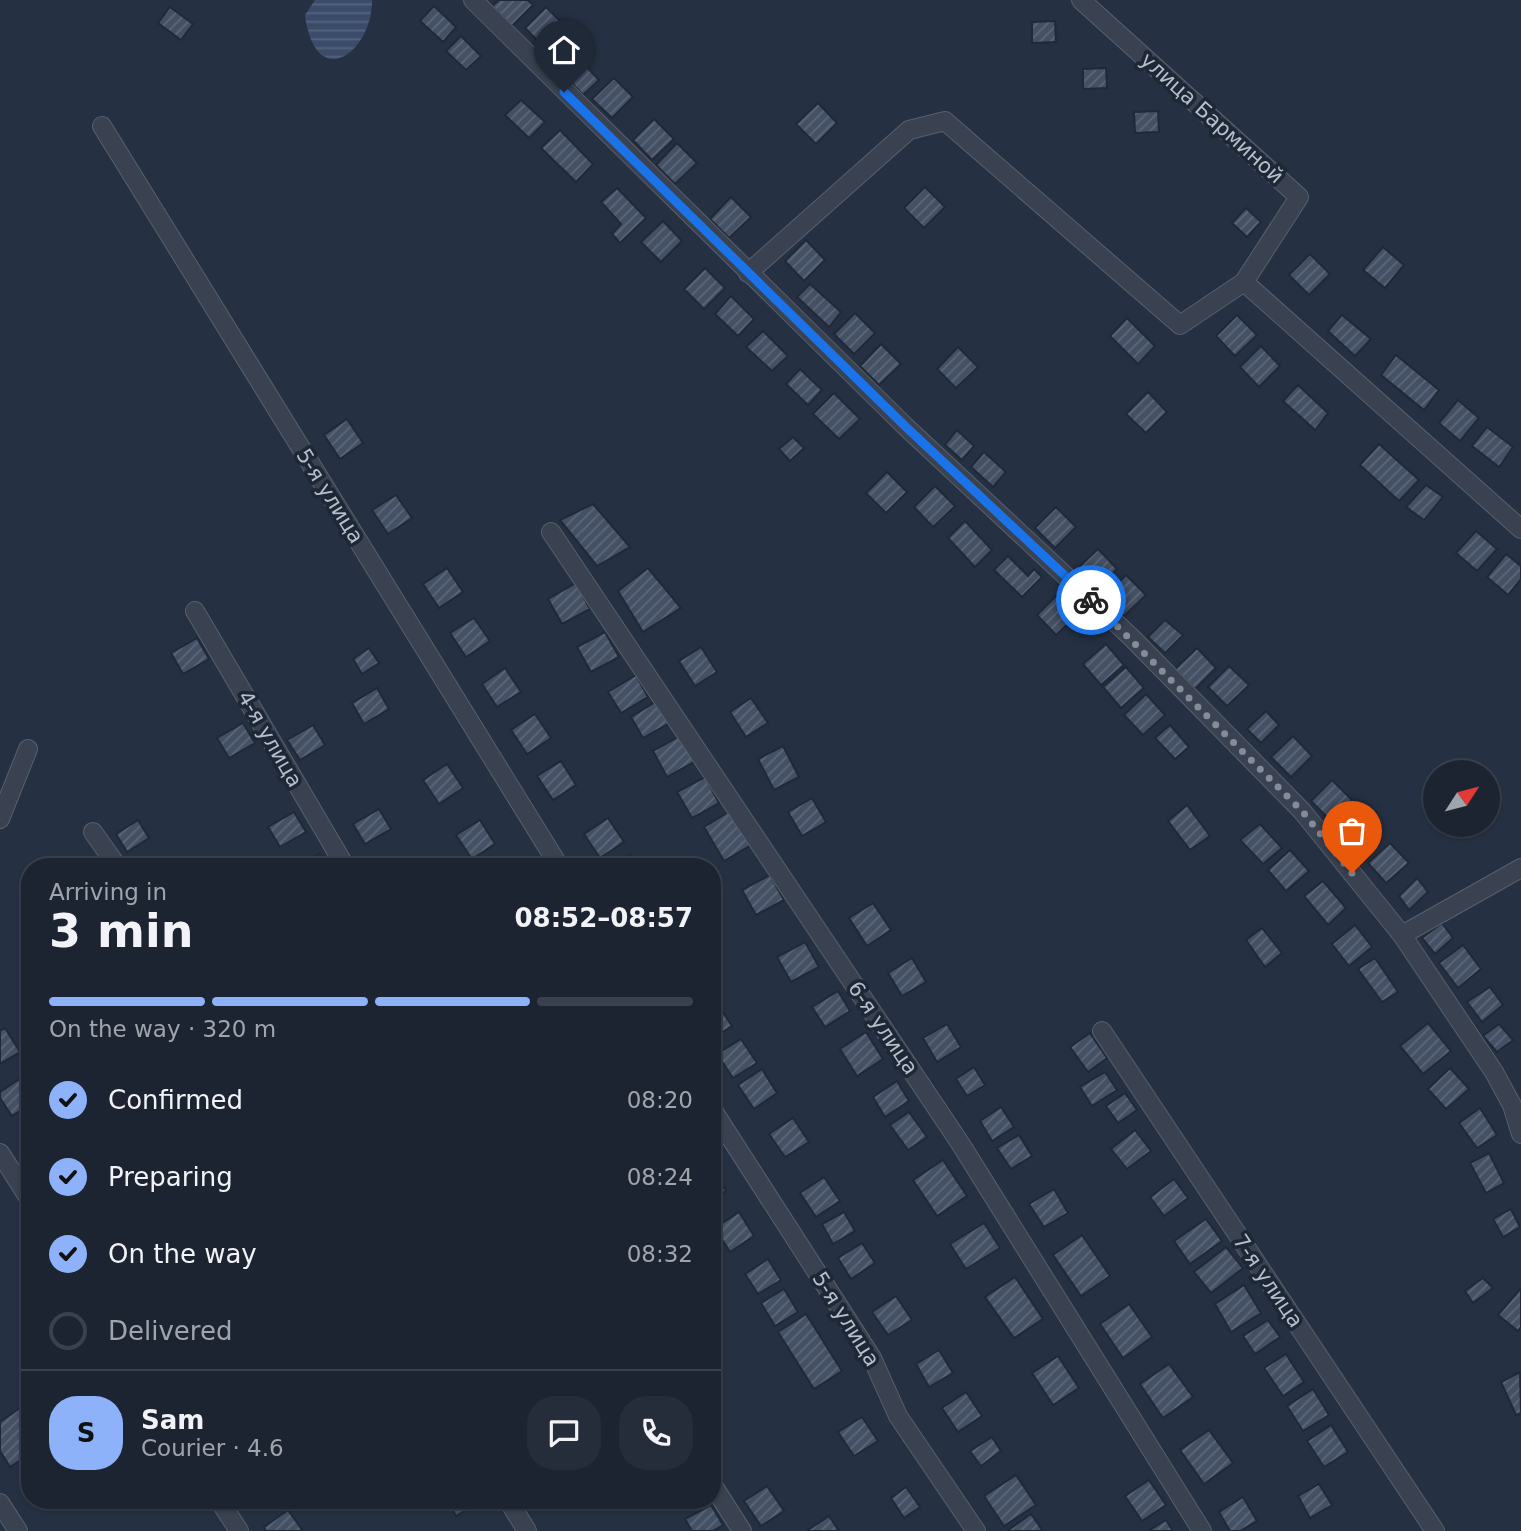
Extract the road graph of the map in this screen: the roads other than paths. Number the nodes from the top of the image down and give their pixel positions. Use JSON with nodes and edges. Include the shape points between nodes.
{"nodes":[{"id":1,"x":473,"y":0,"type":"edge"},
{"id":2,"x":1081,"y":0,"type":"edge"},
{"id":3,"x":102,"y":125,"type":"dead end"},
{"id":4,"x":748,"y":273,"type":"junction"},
{"id":5,"x":1244,"y":282,"type":"junction"},
{"id":6,"x":1521,"y":529,"type":"edge"},
{"id":7,"x":551,"y":532,"type":"dead end"},
{"id":8,"x":195,"y":611,"type":"dead end"},
{"id":9,"x":28,"y":749,"type":"dead end"},
{"id":10,"x":0,"y":819,"type":"edge"},
{"id":11,"x":93,"y":832,"type":"dead end"},
{"id":12,"x":111,"y":858,"type":"edge"},
{"id":13,"x":340,"y":858,"type":"edge"},
{"id":14,"x":554,"y":858,"type":"edge"},
{"id":15,"x":1521,"y":868,"type":"edge"},
{"id":16,"x":1402,"y":934,"type":"junction"},
{"id":17,"x":1102,"y":1031,"type":"dead end"},
{"id":18,"x":721,"y":1123,"type":"edge"},
{"id":19,"x":1521,"y":1134,"type":"edge"},
{"id":20,"x":0,"y":1153,"type":"edge"},
{"id":21,"x":21,"y":1186,"type":"edge"},
{"id":22,"x":721,"y":1498,"type":"edge"},
{"id":23,"x":0,"y":1503,"type":"edge"},
{"id":24,"x":225,"y":1509,"type":"edge"},
{"id":25,"x":514,"y":1509,"type":"edge"},
{"id":26,"x":18,"y":1531,"type":"edge"},
{"id":27,"x":239,"y":1531,"type":"edge"},
{"id":28,"x":527,"y":1531,"type":"edge"},
{"id":29,"x":742,"y":1531,"type":"edge"},
{"id":30,"x":976,"y":1531,"type":"edge"},
{"id":31,"x":1202,"y":1531,"type":"edge"},
{"id":32,"x":1435,"y":1531,"type":"edge"}],
"edges":[{"from":1,"to":4,"type":"street"},
{"from":2,"to":5,"type":"street","name":"улица Барминой","via":[[1299,197]]},
{"from":3,"to":14,"type":"street","name":"5-я улица"},
{"from":4,"to":5,"type":"street","via":[[909,130],[945,121],[1180,325]]},
{"from":4,"to":16,"type":"street","via":[[1141,647],[1302,811]]},
{"from":5,"to":6,"type":"street"},
{"from":7,"to":31,"type":"street","name":"6-я улица","via":[[960,1143]]},
{"from":8,"to":13,"type":"street","name":"4-я улица"},
{"from":9,"to":10,"type":"street"},
{"from":11,"to":12,"type":"street"},
{"from":15,"to":16,"type":"street"},
{"from":16,"to":19,"type":"street","via":[[1494,1072]]},
{"from":17,"to":32,"type":"street","name":"7-я улица"},
{"from":18,"to":30,"type":"street","name":"5-я улица","via":[[872,1358],[898,1416]]},
{"from":20,"to":21,"type":"street"},
{"from":22,"to":29,"type":"street"},
{"from":23,"to":26,"type":"street"},
{"from":24,"to":27,"type":"street"},
{"from":25,"to":28,"type":"street"}]}
